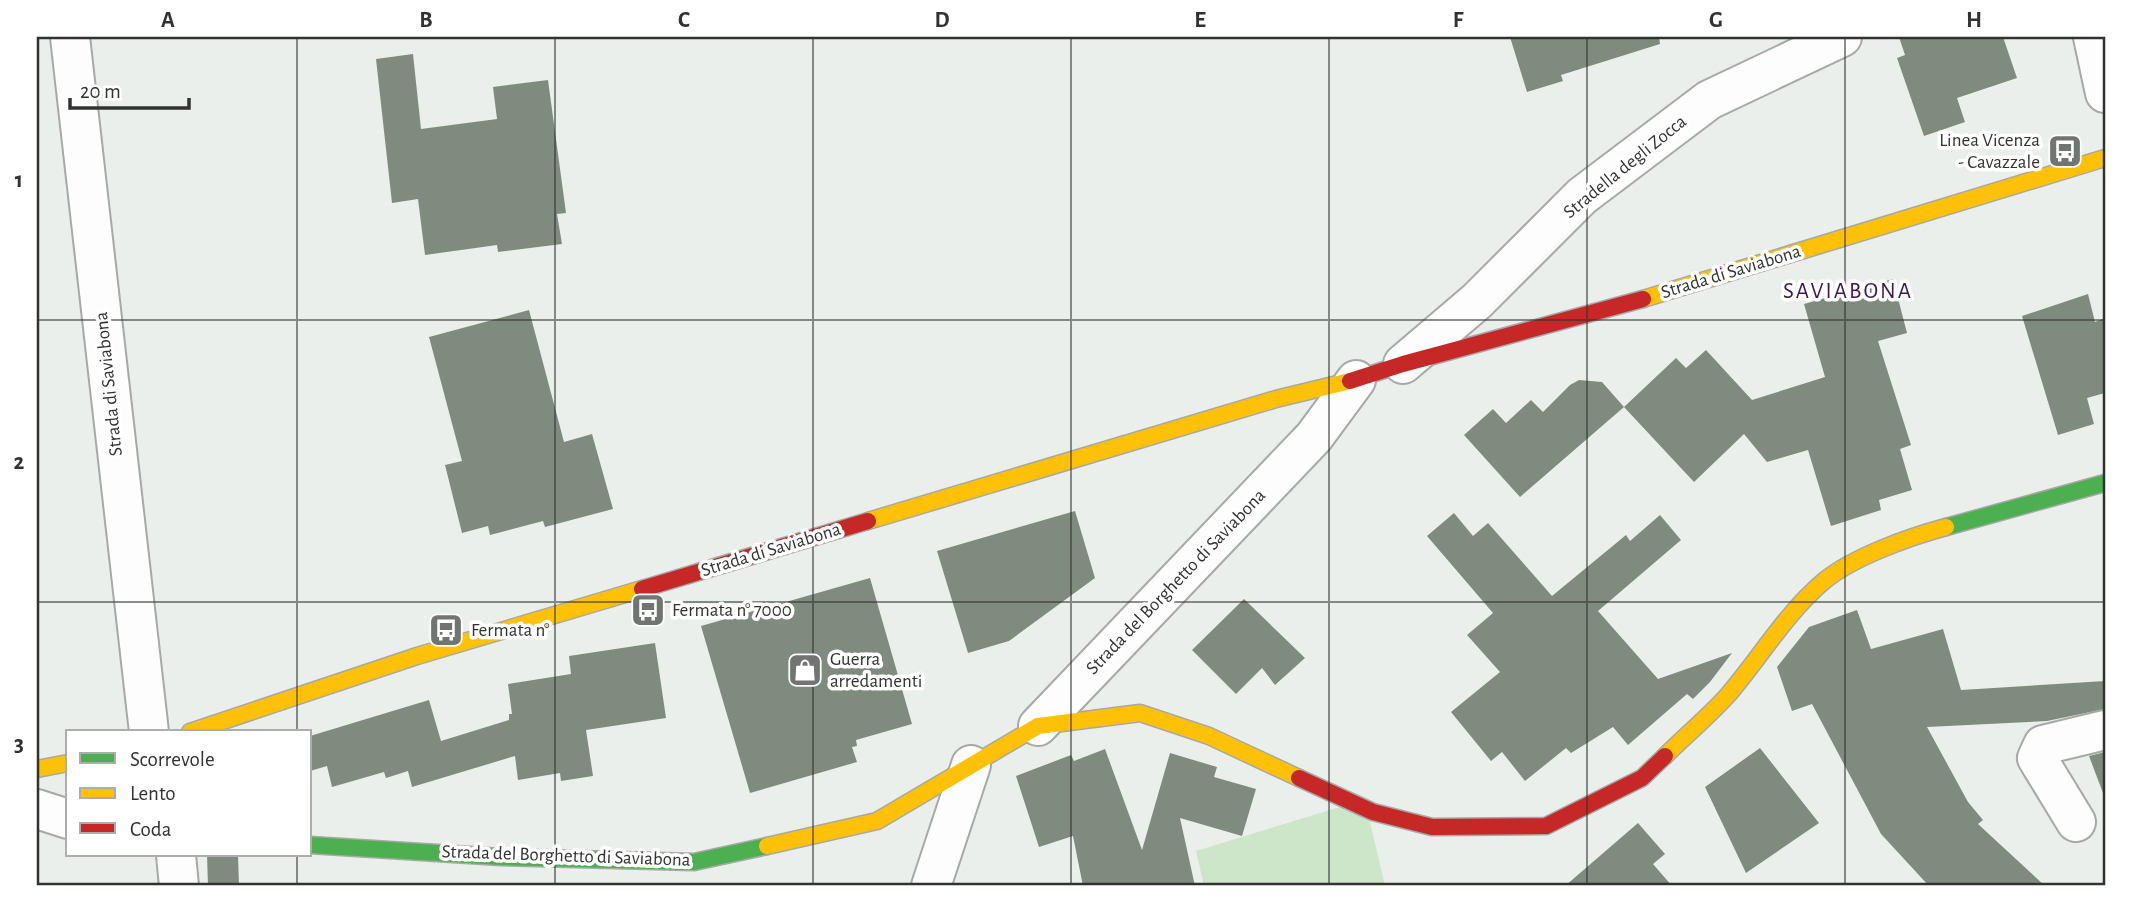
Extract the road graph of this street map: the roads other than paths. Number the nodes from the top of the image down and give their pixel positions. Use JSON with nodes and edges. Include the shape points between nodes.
{"nodes":[{"id":1,"x":70,"y":37,"type":"edge"},
{"id":2,"x":1842,"y":37,"type":"edge"},
{"id":3,"x":2093,"y":37,"type":"edge"},
{"id":4,"x":2105,"y":93,"type":"edge"},
{"id":5,"x":2105,"y":158,"type":"edge"},
{"id":6,"x":1403,"y":364,"type":"junction"},
{"id":7,"x":1356,"y":380,"type":"junction"},
{"id":8,"x":2105,"y":483,"type":"edge"},
{"id":9,"x":1038,"y":726,"type":"junction"},
{"id":10,"x":149,"y":730,"type":"edge"},
{"id":11,"x":196,"y":730,"type":"edge"},
{"id":12,"x":2105,"y":730,"type":"edge"},
{"id":13,"x":66,"y":763,"type":"edge"},
{"id":14,"x":971,"y":765,"type":"junction"},
{"id":15,"x":37,"y":769,"type":"edge"},
{"id":16,"x":37,"y":809,"type":"edge"},
{"id":17,"x":66,"y":818,"type":"edge"},
{"id":18,"x":2076,"y":822,"type":"dead end"},
{"id":19,"x":312,"y":845,"type":"edge"},
{"id":20,"x":176,"y":856,"type":"edge"},
{"id":21,"x":179,"y":886,"type":"edge"},
{"id":22,"x":931,"y":886,"type":"edge"}],
"edges":[{"from":1,"to":10,"type":"street","name":"Strada di Saviabona"},
{"from":2,"to":6,"type":"street","name":"Stradella degli Zocca","via":[[1709,100],[1582,196],[1477,301]]},
{"from":3,"to":4,"type":"street"},
{"from":5,"to":6,"type":"street","name":"Strada di Saviabona","via":[[1642,299]]},
{"from":6,"to":7,"type":"street","name":"Strada di Saviabona"},
{"from":7,"to":9,"type":"street","name":"Strada del Borghetto di Saviabona","via":[[1314,438]]},
{"from":7,"to":11,"type":"street","name":"Strada di Saviabona","via":[[1263,403],[443,648]]},
{"from":8,"to":9,"type":"street","name":"Strada del Borghetto di Saviabona","via":[[1915,535],[1825,580],[1788,616],[1726,697],[1642,778],[1546,826],[1432,827],[1373,812],[1209,736],[1140,713]]},
{"from":9,"to":14,"type":"street","name":"Strada del Borghetto di Saviabona"},
{"from":12,"to":18,"type":"street","via":[[2043,745],[2037,758]]},
{"from":13,"to":15,"type":"street"},
{"from":14,"to":19,"type":"street","name":"Strada del Borghetto di Saviabona","via":[[877,821],[694,862],[501,857]]},
{"from":14,"to":22,"type":"street"},
{"from":16,"to":17,"type":"street"},
{"from":20,"to":21,"type":"street"}]}
